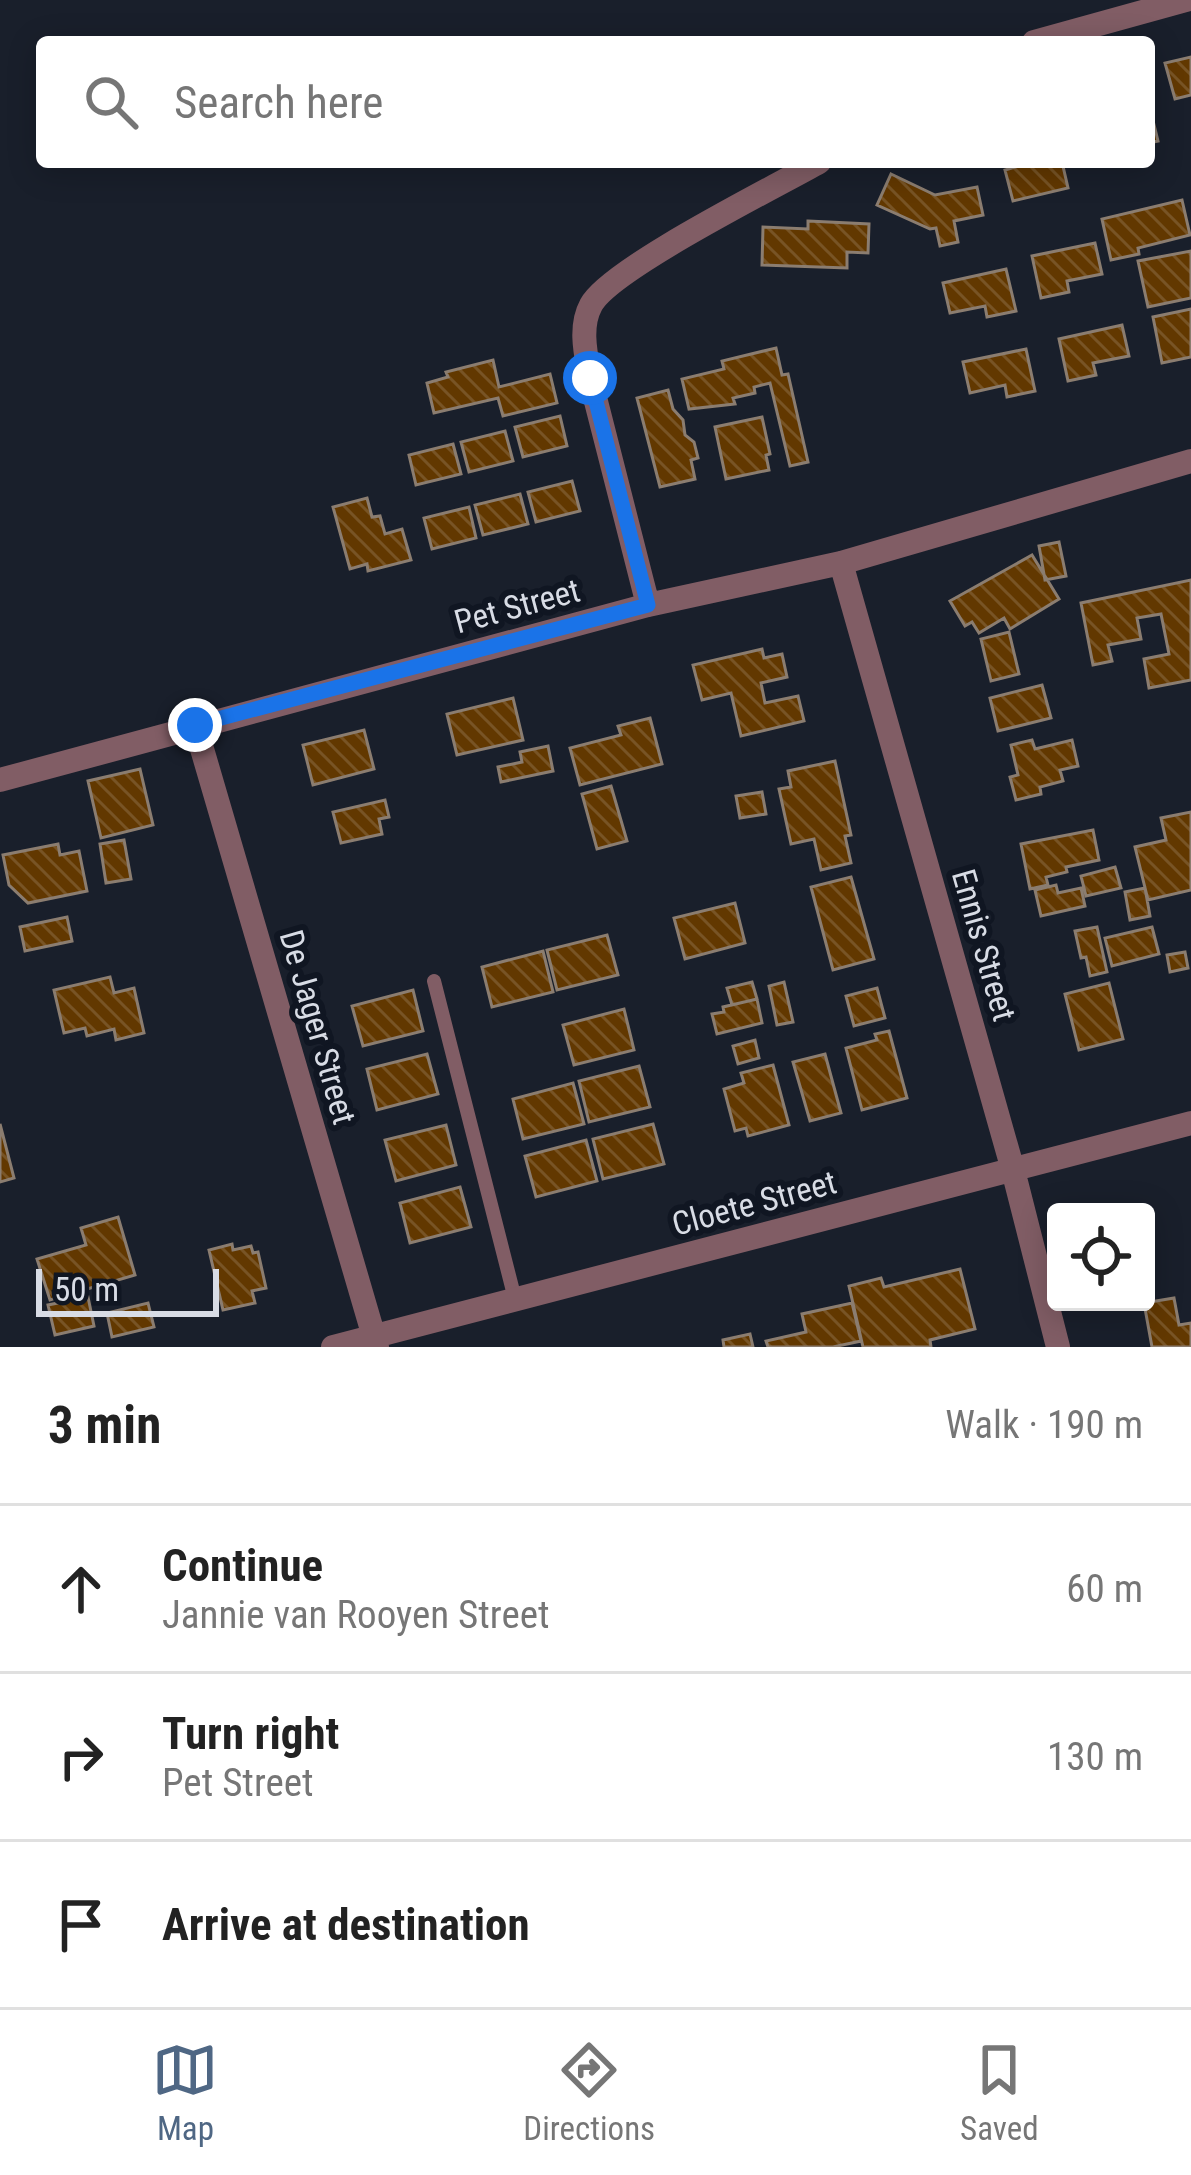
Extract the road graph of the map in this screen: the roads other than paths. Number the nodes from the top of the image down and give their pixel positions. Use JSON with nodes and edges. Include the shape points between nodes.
{"nodes":[{"id":1,"x":1186,"y":0,"type":"edge"},
{"id":2,"x":1056,"y":36,"type":"edge"},
{"id":3,"x":808,"y":168,"type":"edge"},
{"id":4,"x":1191,"y":461,"type":"edge"},
{"id":5,"x":842,"y":563,"type":"junction"},
{"id":6,"x":648,"y":605,"type":"junction"},
{"id":7,"x":195,"y":725,"type":"junction"},
{"id":8,"x":0,"y":780,"type":"edge"},
{"id":9,"x":434,"y":981,"type":"dead end"},
{"id":10,"x":1191,"y":1124,"type":"edge"},
{"id":11,"x":1012,"y":1170,"type":"junction"},
{"id":12,"x":515,"y":1299,"type":"junction"},
{"id":13,"x":376,"y":1341,"type":"edge"},
{"id":14,"x":333,"y":1347,"type":"edge"},
{"id":15,"x":1058,"y":1347,"type":"edge"}],
"edges":[{"from":1,"to":2,"type":"street"},
{"from":3,"to":6,"type":"street","via":[[635,266],[591,302],[584,340],[590,378]]},
{"from":4,"to":5,"type":"street","name":"Pet Street"},
{"from":5,"to":6,"type":"street","name":"Pet Street"},
{"from":5,"to":11,"type":"street","name":"Ennis Street"},
{"from":6,"to":7,"type":"street","name":"Pet Street"},
{"from":7,"to":8,"type":"street","name":"Pet Street"},
{"from":7,"to":13,"type":"street","name":"De Jager Street"},
{"from":9,"to":12,"type":"lane"},
{"from":10,"to":11,"type":"street","name":"Cloete Street"},
{"from":11,"to":12,"type":"street","name":"Cloete Street"},
{"from":11,"to":15,"type":"street","name":"Ennis Street"},
{"from":12,"to":13,"type":"street","name":"Cloete Street"},
{"from":13,"to":14,"type":"street","name":"Cloete Street"}]}
